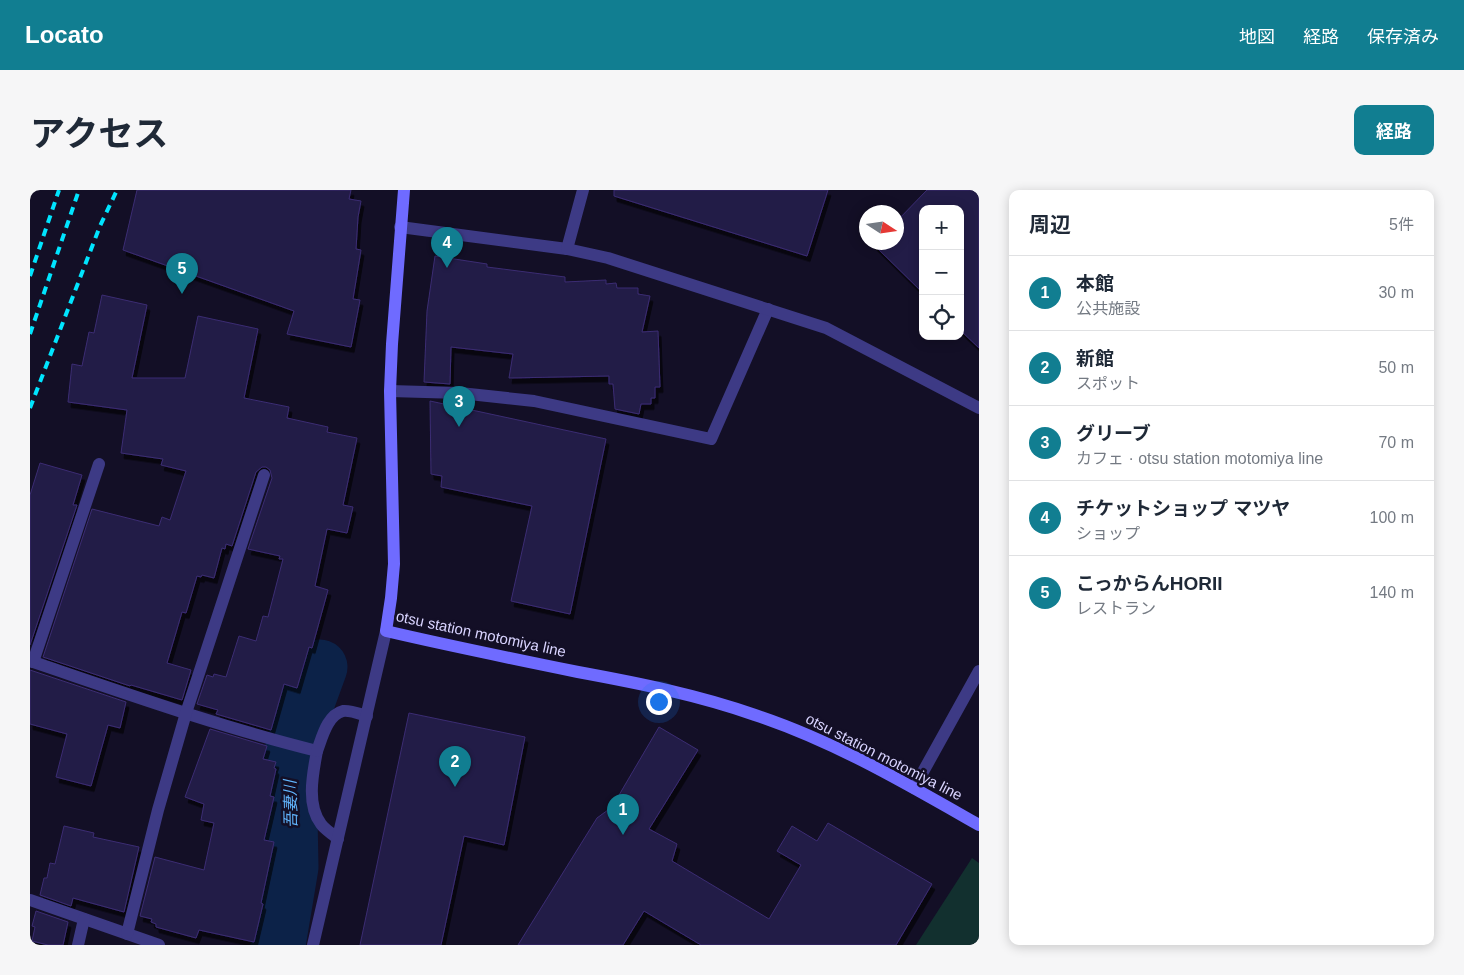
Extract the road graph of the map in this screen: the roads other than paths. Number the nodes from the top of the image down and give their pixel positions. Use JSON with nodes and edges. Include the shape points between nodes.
{"nodes":[{"id":1,"x":404,"y":190,"type":"edge"},
{"id":2,"x":584,"y":190,"type":"edge"},
{"id":3,"x":400,"y":227,"type":"junction"},
{"id":4,"x":567,"y":249,"type":"junction"},
{"id":5,"x":768,"y":309,"type":"junction"},
{"id":6,"x":390,"y":391,"type":"junction"},
{"id":7,"x":979,"y":408,"type":"edge"},
{"id":8,"x":99,"y":464,"type":"dead end"},
{"id":9,"x":264,"y":475,"type":"dead end"},
{"id":10,"x":386,"y":631,"type":"junction"},
{"id":11,"x":31,"y":662,"type":"edge"},
{"id":12,"x":979,"y":670,"type":"edge"},
{"id":13,"x":186,"y":713,"type":"junction"},
{"id":14,"x":367,"y":716,"type":"junction"},
{"id":15,"x":317,"y":751,"type":"junction"},
{"id":16,"x":914,"y":788,"type":"junction"},
{"id":17,"x":979,"y":825,"type":"edge"},
{"id":18,"x":338,"y":839,"type":"junction"},
{"id":19,"x":30,"y":900,"type":"edge"},
{"id":20,"x":84,"y":919,"type":"junction"},
{"id":21,"x":126,"y":934,"type":"junction"},
{"id":22,"x":78,"y":945,"type":"edge"},
{"id":23,"x":159,"y":945,"type":"edge"},
{"id":24,"x":313,"y":945,"type":"edge"}],
"edges":[{"from":1,"to":3,"type":"main road","name":"otsu station motomiya line"},
{"from":2,"to":4,"type":"street"},
{"from":3,"to":4,"type":"street"},
{"from":3,"to":6,"type":"main road","name":"otsu station motomiya line"},
{"from":4,"to":5,"type":"street","via":[[608,258]]},
{"from":5,"to":6,"type":"street","via":[[710,439],[534,401],[460,393]]},
{"from":5,"to":7,"type":"street","via":[[826,328]]},
{"from":6,"to":10,"type":"main road","name":"otsu station motomiya line","via":[[394,564]]},
{"from":8,"to":11,"type":"street"},
{"from":9,"to":13,"type":"street"},
{"from":10,"to":14,"type":"street"},
{"from":10,"to":16,"type":"main road","name":"otsu station motomiya line","via":[[650,686],[739,710],[800,732]]},
{"from":11,"to":13,"type":"street"},
{"from":12,"to":16,"type":"street"},
{"from":13,"to":15,"type":"street"},
{"from":13,"to":21,"type":"street"},
{"from":14,"to":15,"type":"street","via":[[347,711],[332,718]]},
{"from":14,"to":18,"type":"street"},
{"from":15,"to":18,"type":"street","via":[[312,800],[321,824]]},
{"from":16,"to":17,"type":"main road","name":"otsu station motomiya line"},
{"from":18,"to":24,"type":"street"},
{"from":19,"to":20,"type":"street"},
{"from":20,"to":21,"type":"street"},
{"from":20,"to":22,"type":"street"},
{"from":21,"to":23,"type":"street"}]}
